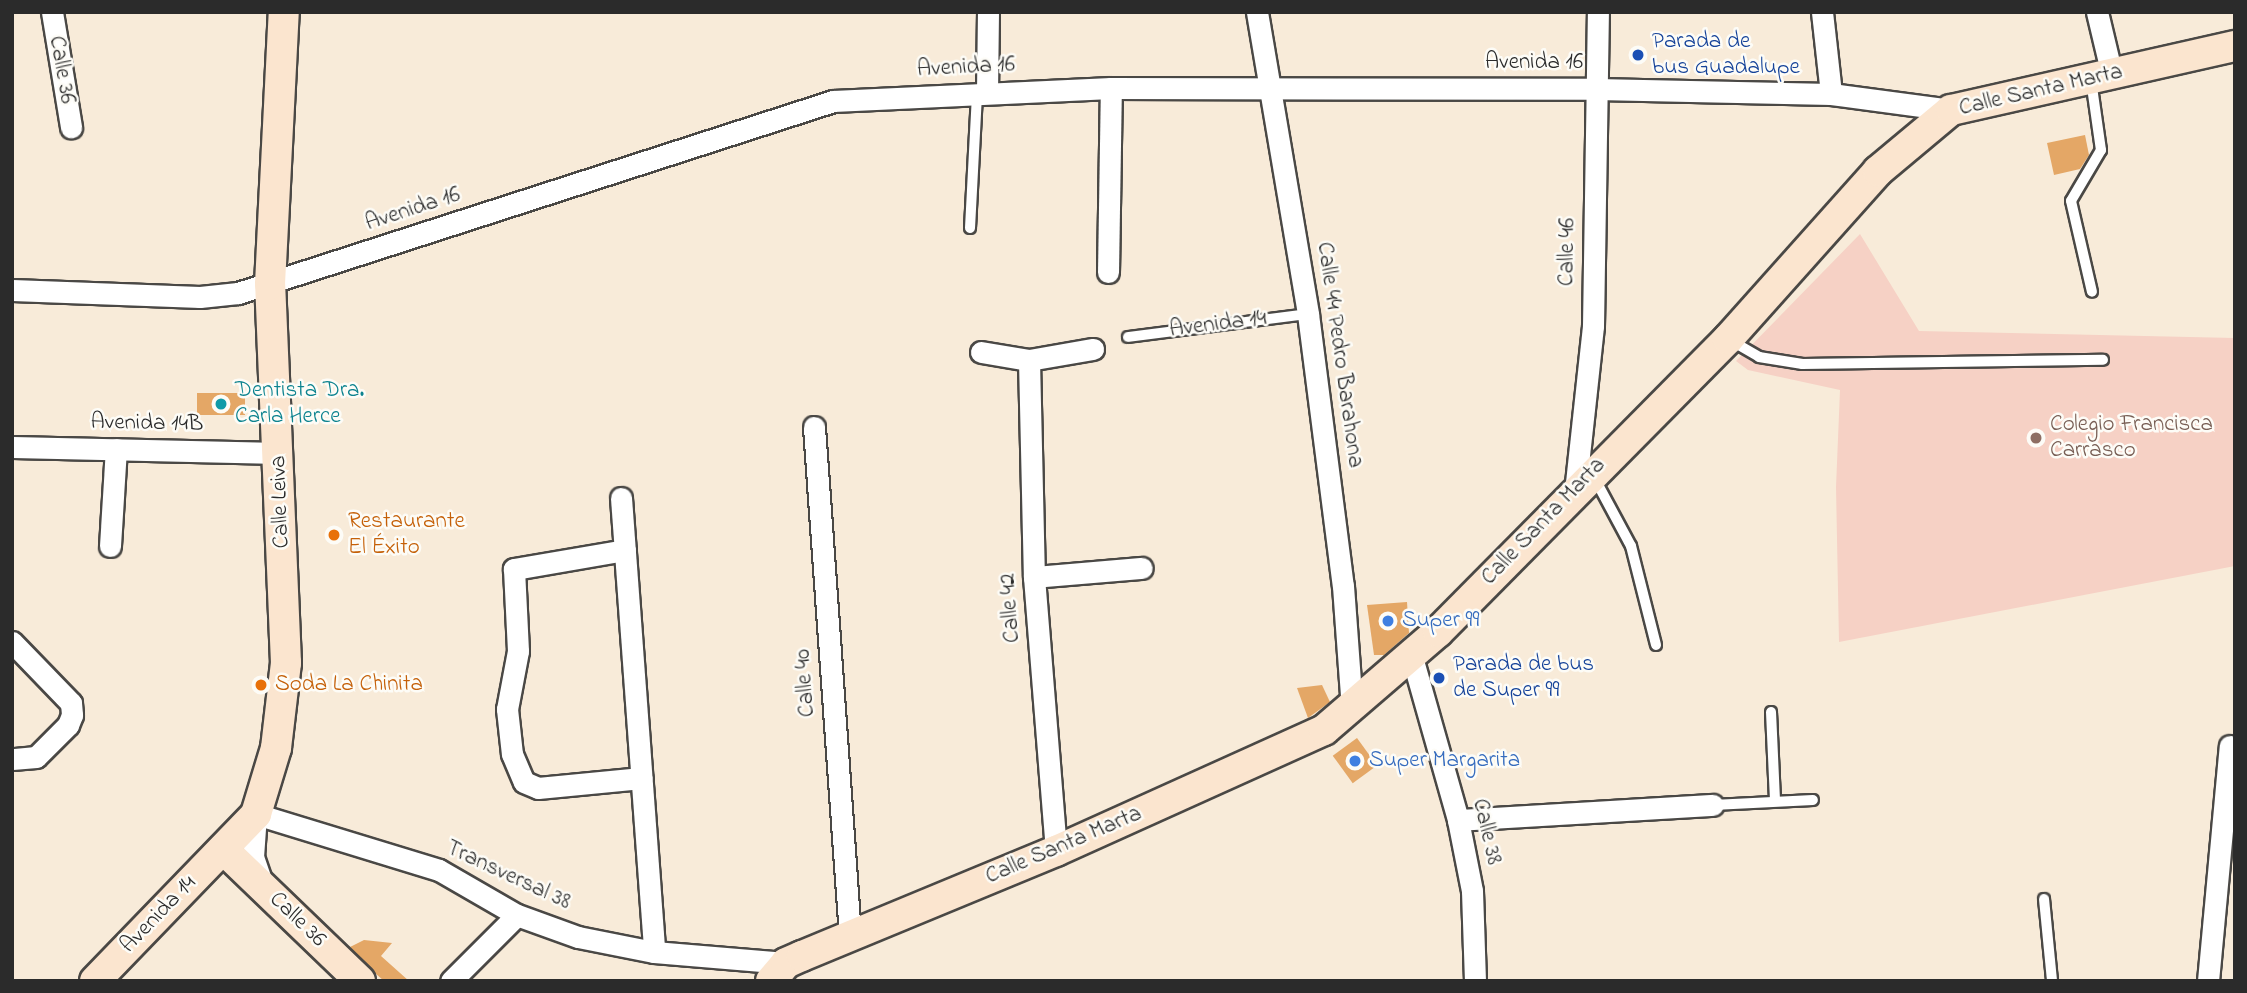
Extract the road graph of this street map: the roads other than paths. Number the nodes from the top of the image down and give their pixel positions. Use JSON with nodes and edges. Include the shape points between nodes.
{"nodes":[{"id":1,"x":52,"y":12,"type":"edge"},
{"id":2,"x":284,"y":12,"type":"edge"},
{"id":3,"x":988,"y":12,"type":"edge"},
{"id":4,"x":1257,"y":12,"type":"edge"},
{"id":5,"x":1598,"y":12,"type":"edge"},
{"id":6,"x":1822,"y":12,"type":"edge"},
{"id":7,"x":2097,"y":12,"type":"edge"},
{"id":8,"x":2235,"y":46,"type":"edge"},
{"id":9,"x":2101,"y":78,"type":"junction"},
{"id":10,"x":1111,"y":88,"type":"junction"},
{"id":11,"x":1272,"y":88,"type":"junction"},
{"id":12,"x":1596,"y":89,"type":"junction"},
{"id":13,"x":982,"y":93,"type":"junction"},
{"id":14,"x":1832,"y":94,"type":"junction"},
{"id":15,"x":1951,"y":110,"type":"junction"},
{"id":16,"x":71,"y":127,"type":"dead end"},
{"id":17,"x":970,"y":228,"type":"dead end"},
{"id":18,"x":1108,"y":272,"type":"dead end"},
{"id":19,"x":270,"y":284,"type":"junction"},
{"id":20,"x":12,"y":290,"type":"edge"},
{"id":21,"x":2092,"y":292,"type":"dead end"},
{"id":22,"x":1308,"y":314,"type":"junction"},
{"id":23,"x":1128,"y":337,"type":"dead end"},
{"id":24,"x":1728,"y":339,"type":"junction"},
{"id":25,"x":1093,"y":349,"type":"dead end"},
{"id":26,"x":981,"y":352,"type":"dead end"},
{"id":27,"x":1029,"y":360,"type":"junction"},
{"id":28,"x":2103,"y":360,"type":"dead end"},
{"id":29,"x":814,"y":427,"type":"dead end"},
{"id":30,"x":12,"y":447,"type":"edge"},
{"id":31,"x":116,"y":449,"type":"junction"},
{"id":32,"x":280,"y":453,"type":"junction"},
{"id":33,"x":1583,"y":482,"type":"junction"},
{"id":34,"x":621,"y":498,"type":"dead end"},
{"id":35,"x":110,"y":546,"type":"dead end"},
{"id":36,"x":625,"y":550,"type":"junction"},
{"id":37,"x":1142,"y":568,"type":"dead end"},
{"id":38,"x":1034,"y":577,"type":"junction"},
{"id":39,"x":12,"y":642,"type":"edge"},
{"id":40,"x":1656,"y":645,"type":"dead end"},
{"id":41,"x":1412,"y":657,"type":"junction"},
{"id":42,"x":1352,"y":708,"type":"junction"},
{"id":43,"x":1771,"y":712,"type":"dead end"},
{"id":44,"x":2230,"y":746,"type":"dead end"},
{"id":45,"x":12,"y":759,"type":"edge"},
{"id":46,"x":642,"y":778,"type":"junction"},
{"id":47,"x":1813,"y":800,"type":"dead end"},
{"id":48,"x":1775,"y":801,"type":"junction"},
{"id":49,"x":1713,"y":805,"type":"joint"},
{"id":50,"x":256,"y":814,"type":"junction"},
{"id":51,"x":1458,"y":820,"type":"junction"},
{"id":52,"x":223,"y":849,"type":"junction"},
{"id":53,"x":1056,"y":851,"type":"junction"},
{"id":54,"x":264,"y":888,"type":"junction"},
{"id":55,"x":2044,"y":899,"type":"dead end"},
{"id":56,"x":517,"y":915,"type":"junction"},
{"id":57,"x":850,"y":936,"type":"junction"},
{"id":58,"x":654,"y":952,"type":"junction"},
{"id":59,"x":778,"y":972,"type":"edge"},
{"id":60,"x":94,"y":981,"type":"edge"},
{"id":61,"x":360,"y":981,"type":"edge"},
{"id":62,"x":451,"y":981,"type":"edge"},
{"id":63,"x":1475,"y":981,"type":"edge"},
{"id":64,"x":2052,"y":981,"type":"edge"},
{"id":65,"x":2208,"y":981,"type":"edge"}],
"edges":[{"from":1,"to":16,"type":"street","name":"Calle 36"},
{"from":2,"to":19,"type":"street","name":"Calle Leiva"},
{"from":3,"to":13,"type":"street"},
{"from":4,"to":11,"type":"street","name":"Calle 44 Pedro Barahona"},
{"from":5,"to":12,"type":"street","name":"Calle 46"},
{"from":6,"to":14,"type":"street"},
{"from":7,"to":9,"type":"street"},
{"from":8,"to":9,"type":"street","name":"Calle Santa Marta"},
{"from":9,"to":15,"type":"street","name":"Calle Santa Marta"},
{"from":9,"to":21,"type":"lane","via":[[2101,150],[2071,201]]},
{"from":10,"to":11,"type":"street","name":"Avenida 16"},
{"from":10,"to":13,"type":"street","name":"Avenida 16"},
{"from":10,"to":18,"type":"street"},
{"from":11,"to":12,"type":"street","name":"Avenida 16"},
{"from":11,"to":22,"type":"street","name":"Calle 44 Pedro Barahona"},
{"from":12,"to":14,"type":"street","name":"Avenida 16"},
{"from":12,"to":33,"type":"street","name":"Calle 46","via":[[1593,326]]},
{"from":13,"to":17,"type":"lane"},
{"from":13,"to":19,"type":"street","name":"Avenida 16","via":[[833,101]]},
{"from":14,"to":15,"type":"street","name":"Avenida 16"},
{"from":15,"to":24,"type":"street","name":"Calle Santa Marta","via":[[1878,171]]},
{"from":19,"to":20,"type":"street","name":"Avenida 16","via":[[200,297]]},
{"from":19,"to":32,"type":"street","name":"Calle Leiva"},
{"from":22,"to":23,"type":"lane","name":"Avenida 14"},
{"from":22,"to":42,"type":"street","name":"Calle 44 Pedro Barahona","via":[[1343,586]]},
{"from":24,"to":28,"type":"lane","via":[[1759,357],[1802,364]]},
{"from":24,"to":33,"type":"street","name":"Calle Santa Marta"},
{"from":25,"to":27,"type":"street"},
{"from":26,"to":27,"type":"street"},
{"from":27,"to":38,"type":"street","name":"Calle 42"},
{"from":29,"to":57,"type":"street","name":"Calle 40"},
{"from":30,"to":31,"type":"street","name":"Avenida 14B"},
{"from":31,"to":32,"type":"street","name":"Avenida 14B"},
{"from":31,"to":35,"type":"street"},
{"from":32,"to":50,"type":"street","name":"Calle Leiva","via":[[285,684],[276,748]]},
{"from":33,"to":40,"type":"lane","via":[[1631,546]]},
{"from":33,"to":41,"type":"street","name":"Calle Santa Marta"},
{"from":34,"to":36,"type":"street"},
{"from":36,"to":46,"type":"street"},
{"from":36,"to":46,"type":"street","via":[[504,570],[518,651],[507,709],[518,774],[538,788]]},
{"from":37,"to":38,"type":"street"},
{"from":38,"to":53,"type":"street","name":"Calle 42"},
{"from":39,"to":45,"type":"street","via":[[71,703],[72,715],[36,757]]},
{"from":41,"to":42,"type":"street","name":"Calle Santa Marta"},
{"from":41,"to":51,"type":"street","name":"Calle 38"},
{"from":42,"to":53,"type":"street","name":"Calle Santa Marta","via":[[1287,749]]},
{"from":43,"to":48,"type":"lane"},
{"from":44,"to":65,"type":"street"},
{"from":46,"to":58,"type":"street"},
{"from":47,"to":48,"type":"lane"},
{"from":48,"to":49,"type":"lane"},
{"from":49,"to":51,"type":"street"},
{"from":50,"to":52,"type":"street","name":"Calle Leiva"},
{"from":50,"to":54,"type":"street","name":"Calle 36","via":[[253,857]]},
{"from":50,"to":56,"type":"street","name":"Transversal 38","via":[[439,870]]},
{"from":51,"to":63,"type":"street","name":"Calle 38","via":[[1476,925]]},
{"from":52,"to":54,"type":"street","name":"Calle 36"},
{"from":52,"to":60,"type":"street","name":"Avenida 14"},
{"from":53,"to":57,"type":"street","name":"Calle Santa Marta"},
{"from":54,"to":61,"type":"street","name":"Calle 36"},
{"from":55,"to":64,"type":"lane"},
{"from":56,"to":58,"type":"street","name":"Transversal 38","via":[[578,937]]},
{"from":56,"to":62,"type":"street"},
{"from":57,"to":59,"type":"street","name":"Calle Santa Marta"},
{"from":58,"to":59,"type":"street","name":"Transversal 38"}]}
